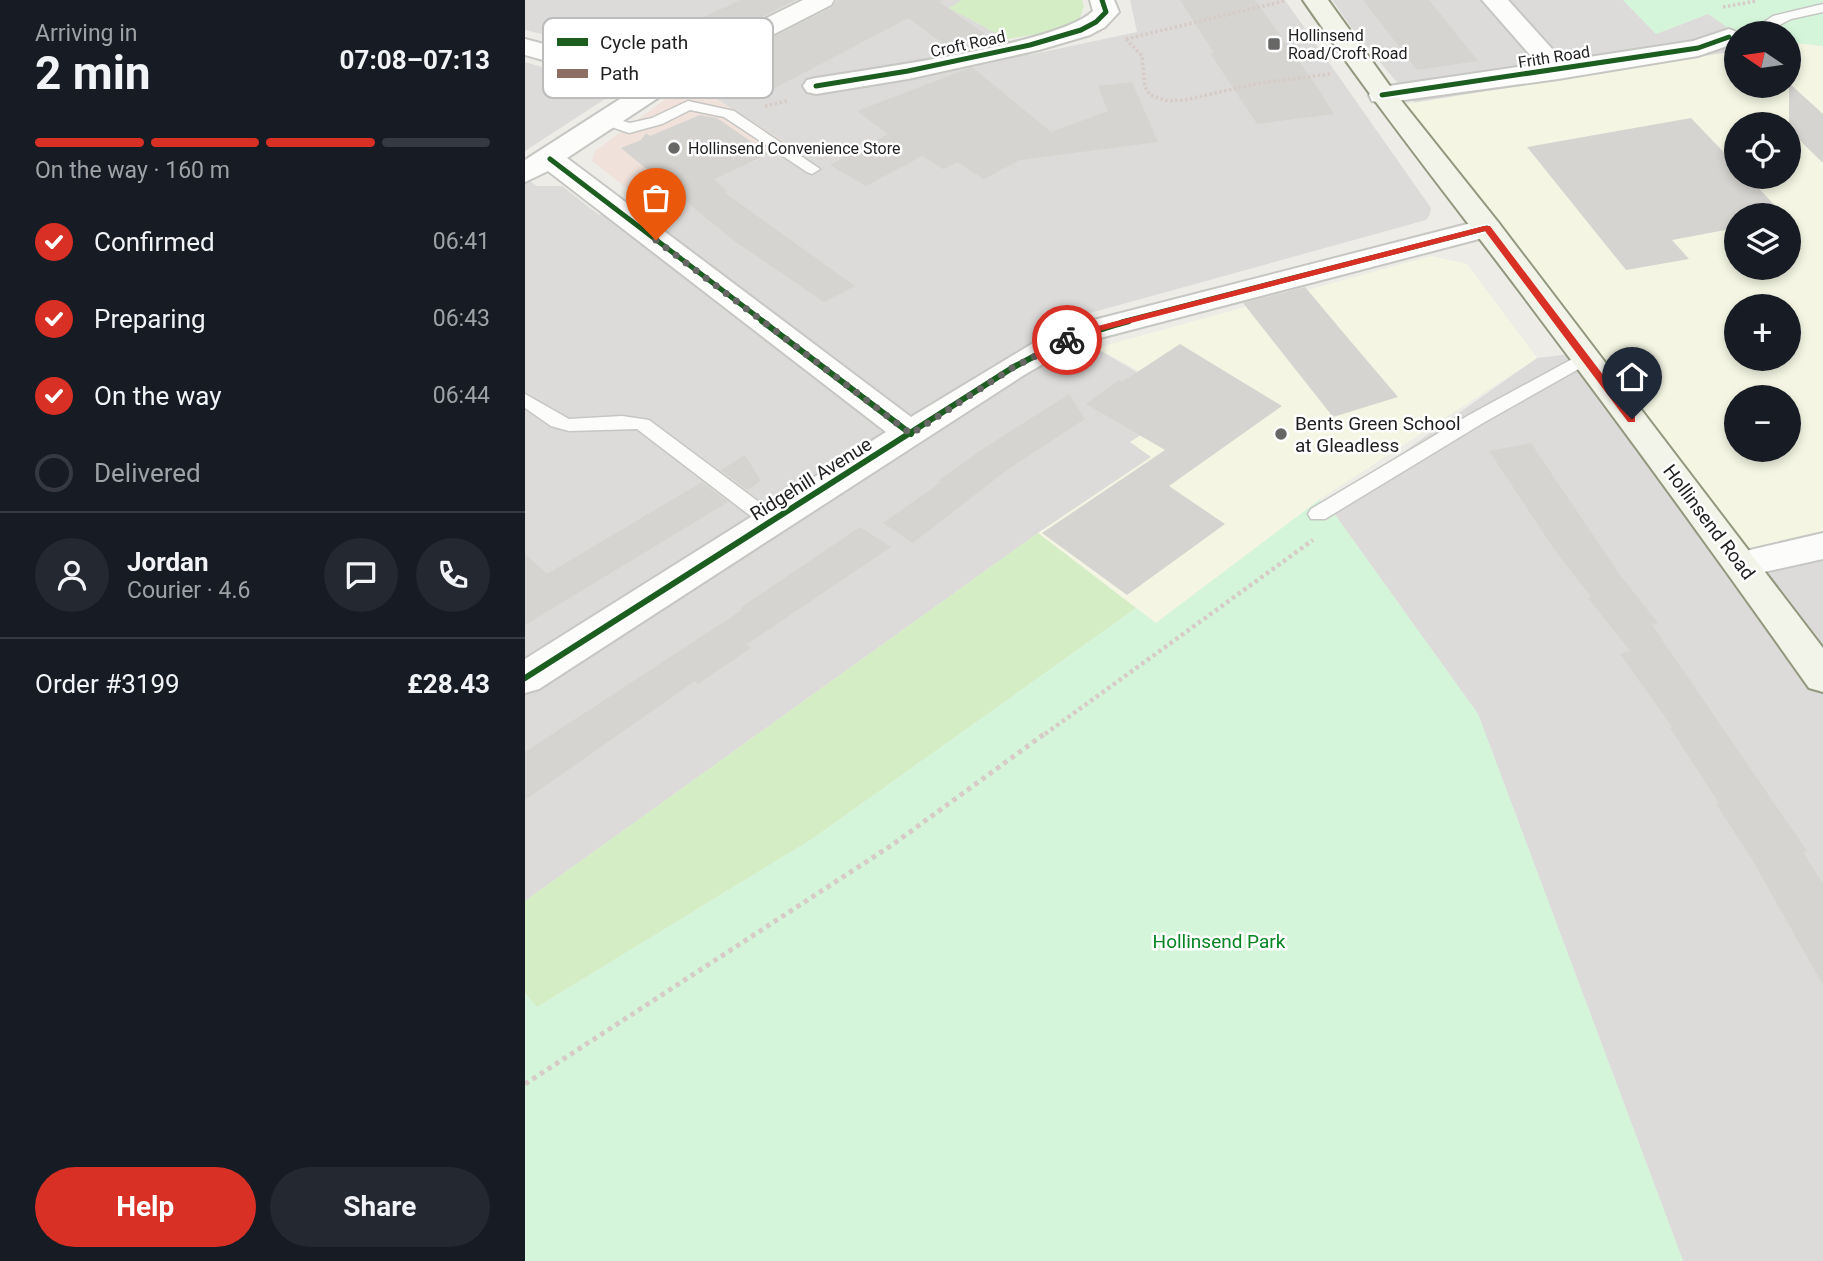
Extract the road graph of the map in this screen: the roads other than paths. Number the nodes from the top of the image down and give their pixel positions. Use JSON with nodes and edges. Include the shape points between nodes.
{"nodes":[{"id":1,"x":822,"y":0,"type":"edge"},
{"id":2,"x":1102,"y":0,"type":"edge"},
{"id":3,"x":1315,"y":0,"type":"edge"},
{"id":4,"x":1494,"y":0,"type":"edge"},
{"id":5,"x":1821,"y":8,"type":"dead end"},
{"id":6,"x":1773,"y":21,"type":"edge"},
{"id":7,"x":773,"y":25,"type":"edge"},
{"id":8,"x":1724,"y":40,"type":"edge"},
{"id":9,"x":525,"y":47,"type":"edge"},
{"id":10,"x":543,"y":52,"type":"edge"},
{"id":11,"x":1558,"y":71,"type":"junction"},
{"id":12,"x":816,"y":86,"type":"dead end"},
{"id":13,"x":1382,"y":95,"type":"junction"},
{"id":14,"x":638,"y":98,"type":"edge"},
{"id":15,"x":605,"y":120,"type":"junction"},
{"id":16,"x":537,"y":166,"type":"edge"},
{"id":17,"x":812,"y":169,"type":"dead end"},
{"id":18,"x":1487,"y":228,"type":"junction"},
{"id":19,"x":1585,"y":358,"type":"junction"},
{"id":20,"x":525,"y":401,"type":"edge"},
{"id":21,"x":911,"y":434,"type":"junction"},
{"id":22,"x":1318,"y":514,"type":"road end"},
{"id":23,"x":772,"y":522,"type":"junction"},
{"id":24,"x":1823,"y":546,"type":"edge"},
{"id":25,"x":1741,"y":564,"type":"junction"},
{"id":26,"x":1823,"y":677,"type":"edge"},
{"id":27,"x":525,"y":678,"type":"edge"}],
"edges":[{"from":1,"to":7,"type":"street"},
{"from":2,"to":12,"type":"street","name":"Croft Road","via":[[1106,12],[1097,22],[1061,37]]},
{"from":3,"to":13,"type":"main road","name":"Hollinsend Road"},
{"from":4,"to":11,"type":"street"},
{"from":5,"to":6,"type":"lane"},
{"from":8,"to":11,"type":"street","name":"Frith Road"},
{"from":9,"to":10,"type":"street"},
{"from":11,"to":13,"type":"street","name":"Frith Road"},
{"from":13,"to":18,"type":"main road","name":"Hollinsend Road"},
{"from":14,"to":15,"type":"street"},
{"from":15,"to":16,"type":"street"},
{"from":15,"to":17,"type":"lane","via":[[629,128],[657,121],[688,105],[729,114]]},
{"from":16,"to":21,"type":"street"},
{"from":18,"to":19,"type":"main road","name":"Hollinsend Road"},
{"from":18,"to":21,"type":"street","name":"Ridgehill Avenue","via":[[1093,330],[1012,368]]},
{"from":19,"to":22,"type":"lane"},
{"from":19,"to":25,"type":"main road","name":"Hollinsend Road"},
{"from":20,"to":23,"type":"lane","via":[[566,425],[623,419],[642,424]]},
{"from":21,"to":23,"type":"street","name":"Ridgehill Avenue"},
{"from":23,"to":27,"type":"street","name":"Ridgehill Avenue"},
{"from":24,"to":25,"type":"street"},
{"from":25,"to":26,"type":"main road","name":"Hollinsend Road"}]}
